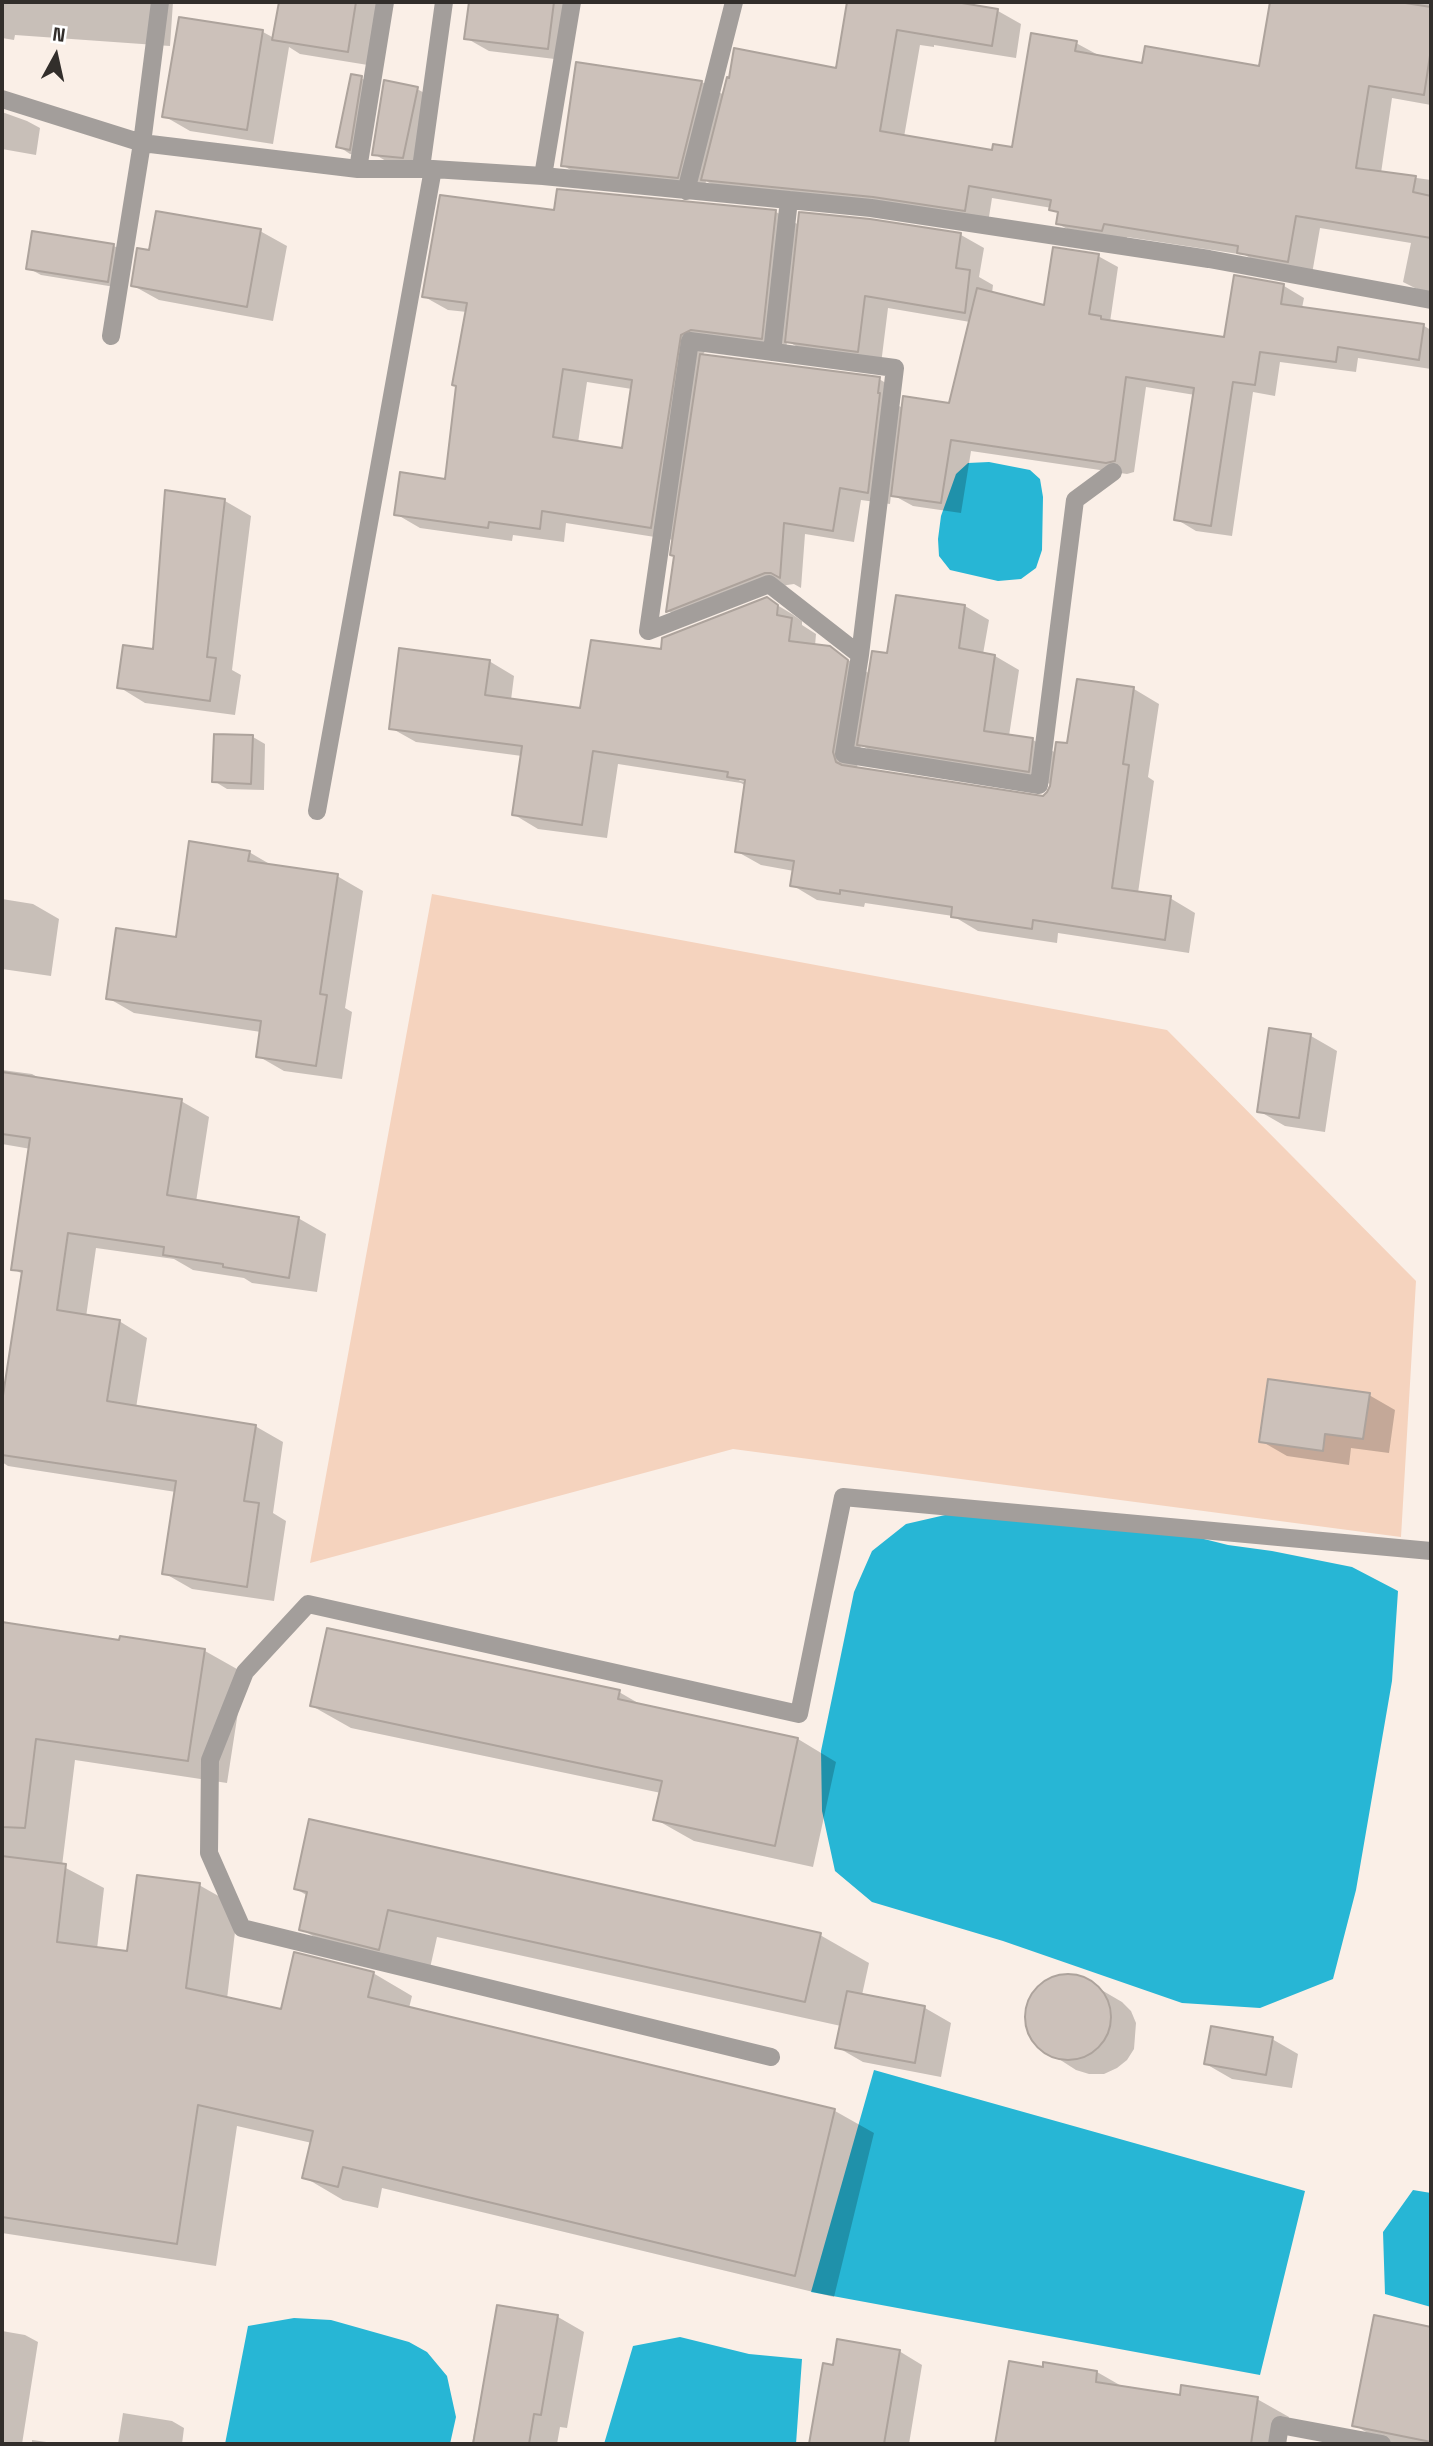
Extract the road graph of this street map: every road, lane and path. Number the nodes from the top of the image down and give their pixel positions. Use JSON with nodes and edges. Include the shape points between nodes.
{"nodes":[{"id":1,"x":160,"y":2,"type":"edge"},
{"id":2,"x":385,"y":2,"type":"edge"},
{"id":3,"x":444,"y":2,"type":"edge"},
{"id":4,"x":572,"y":2,"type":"edge"},
{"id":5,"x":734,"y":2,"type":"edge"},
{"id":6,"x":2,"y":99,"type":"edge"},
{"id":7,"x":142,"y":143,"type":"junction"},
{"id":8,"x":427,"y":168,"type":"junction"},
{"id":9,"x":358,"y":169,"type":"junction"},
{"id":10,"x":543,"y":176,"type":"junction"},
{"id":11,"x":686,"y":191,"type":"junction"},
{"id":12,"x":789,"y":200,"type":"junction"},
{"id":13,"x":1431,"y":300,"type":"edge"},
{"id":14,"x":111,"y":336,"type":"dead end"},
{"id":15,"x":772,"y":352,"type":"junction"},
{"id":16,"x":1113,"y":472,"type":"dead end"},
{"id":17,"x":860,"y":654,"type":"junction"},
{"id":18,"x":317,"y":811,"type":"dead end"},
{"id":19,"x":1431,"y":1551,"type":"edge"},
{"id":20,"x":771,"y":2057,"type":"dead end"},
{"id":21,"x":1277,"y":2444,"type":"edge"},
{"id":22,"x":1382,"y":2444,"type":"edge"}],
"edges":[{"from":1,"to":7,"type":"street"},
{"from":2,"to":9,"type":"street"},
{"from":3,"to":8,"type":"street"},
{"from":4,"to":10,"type":"street"},
{"from":5,"to":11,"type":"street"},
{"from":6,"to":7,"type":"street"},
{"from":7,"to":9,"type":"street"},
{"from":7,"to":14,"type":"street"},
{"from":8,"to":9,"type":"street"},
{"from":8,"to":10,"type":"street"},
{"from":8,"to":18,"type":"street"},
{"from":10,"to":11,"type":"street"},
{"from":11,"to":12,"type":"street"},
{"from":12,"to":13,"type":"street","via":[[1209,259]]},
{"from":12,"to":15,"type":"street"},
{"from":15,"to":17,"type":"street","via":[[895,368]]},
{"from":15,"to":17,"type":"street","via":[[690,341],[648,631],[769,584]]},
{"from":16,"to":17,"type":"street","via":[[1075,500],[1040,785],[845,754]]},
{"from":19,"to":20,"type":"street","via":[[843,1497],[799,1714],[308,1604],[245,1672],[209,1773],[209,1853],[242,1928]]},
{"from":21,"to":22,"type":"street","via":[[1280,2425]]}]}
